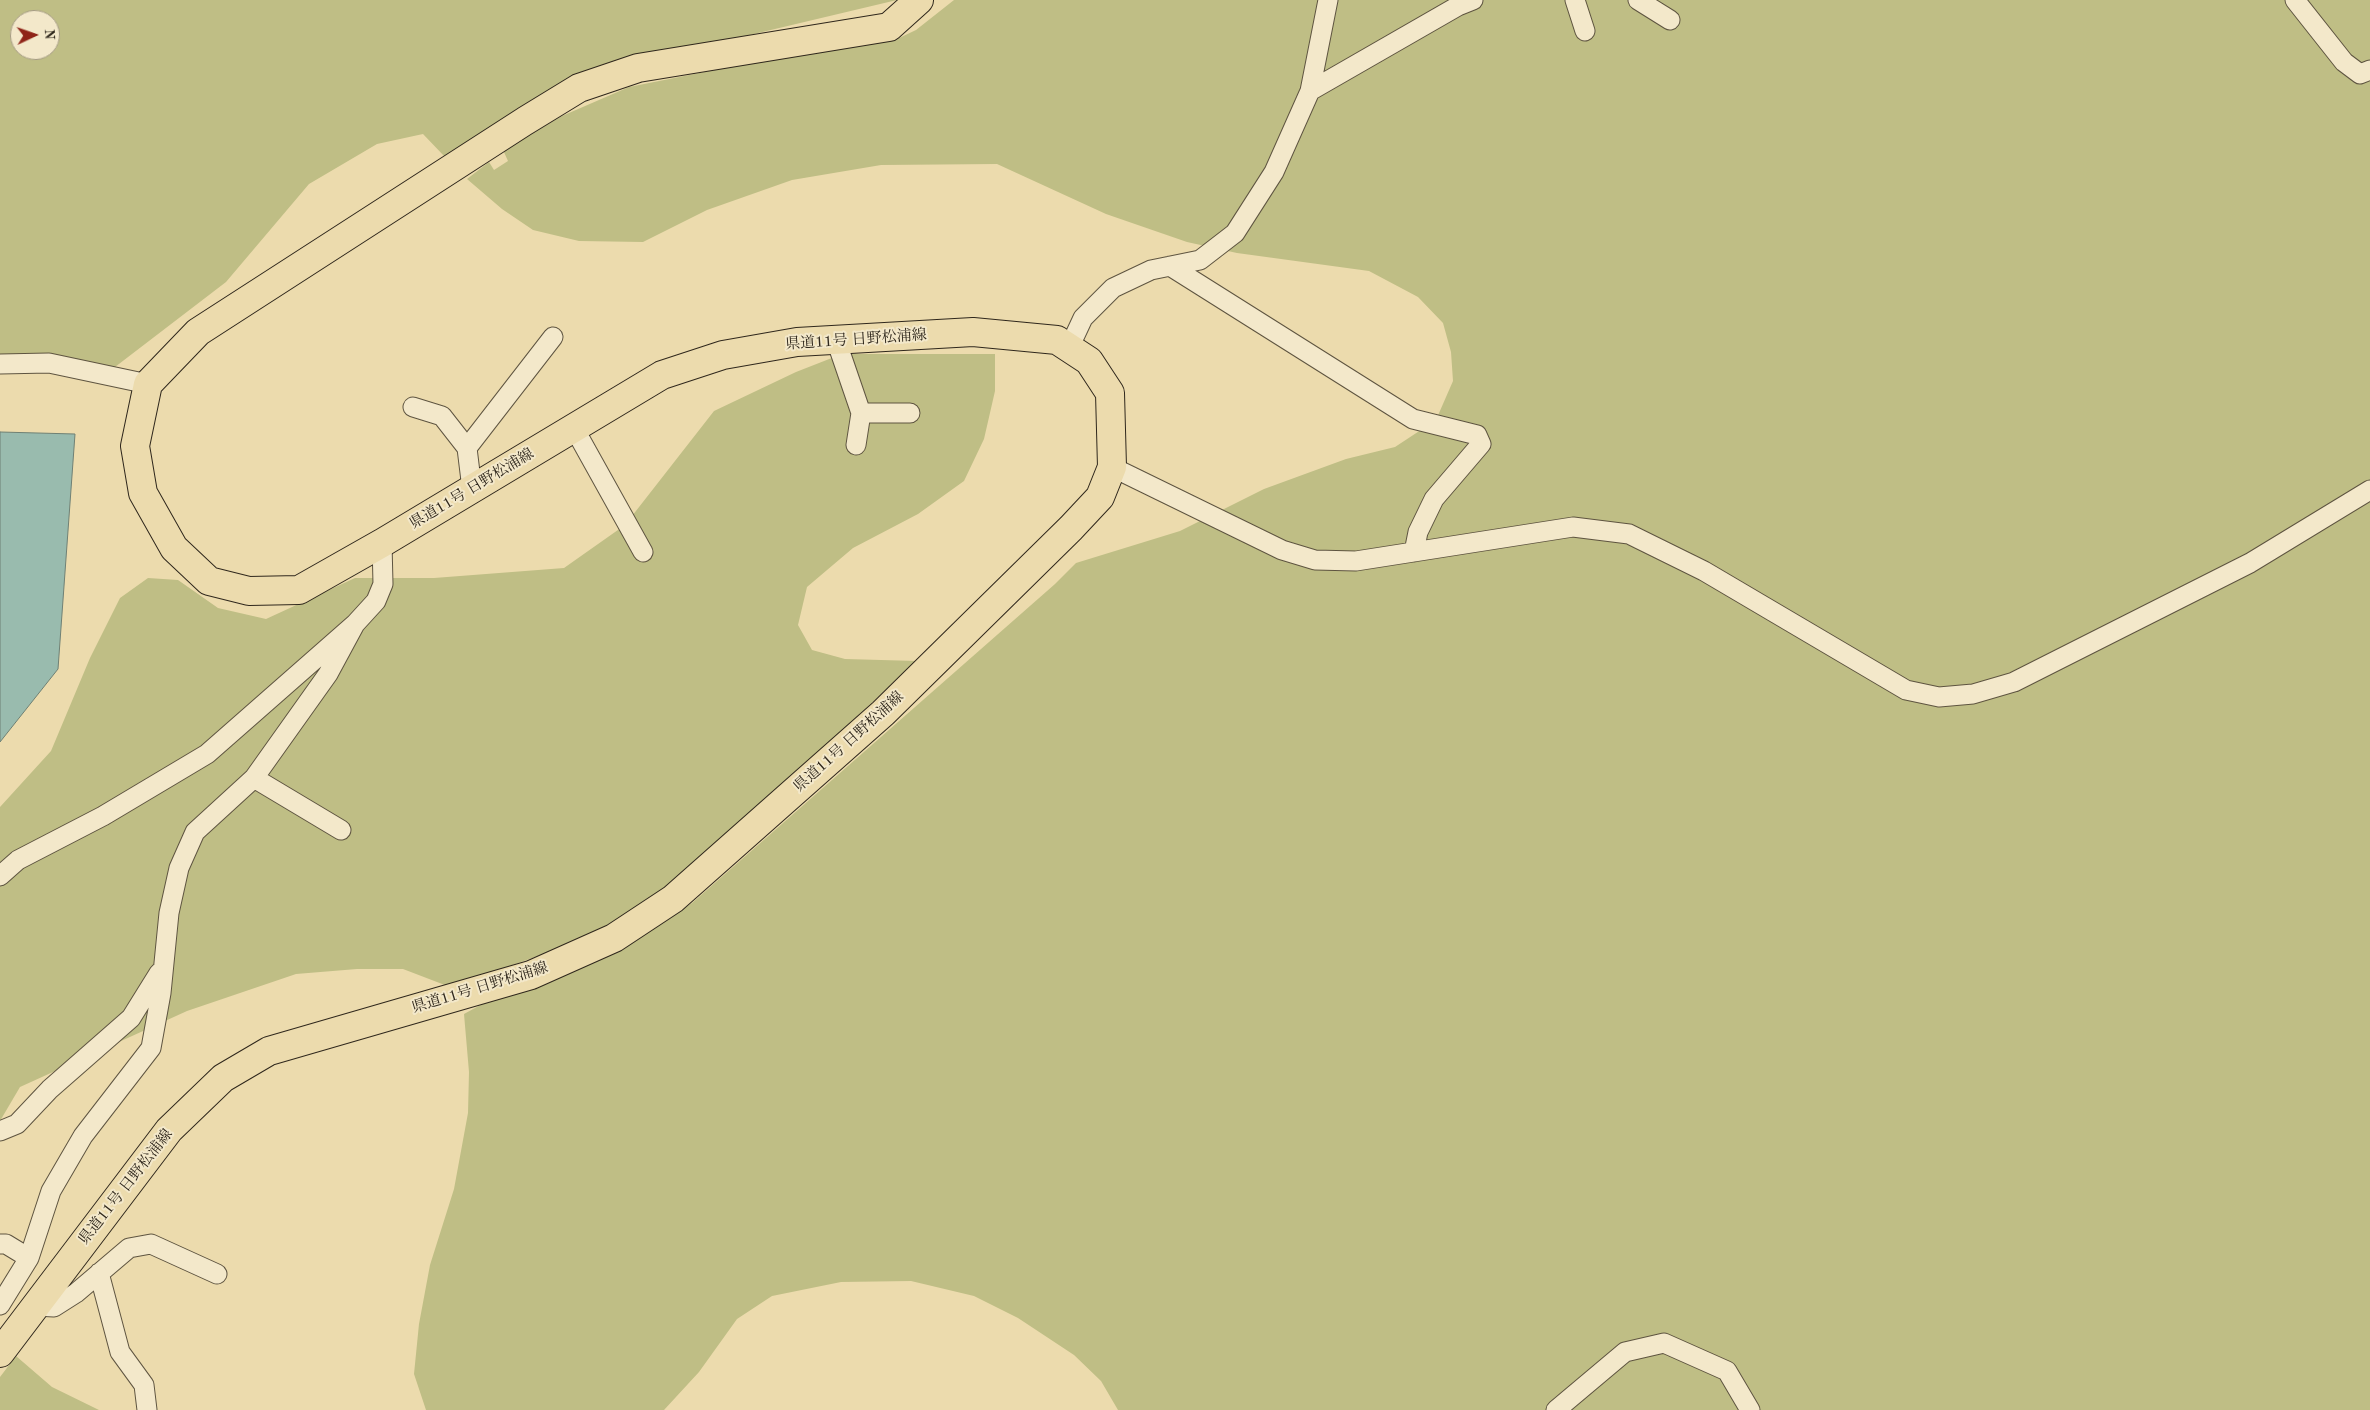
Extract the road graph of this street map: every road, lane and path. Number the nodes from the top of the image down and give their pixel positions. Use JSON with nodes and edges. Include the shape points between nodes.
{"nodes":[{"id":1,"x":918,"y":0,"type":"edge"},
{"id":2,"x":1328,"y":0,"type":"edge"},
{"id":3,"x":1473,"y":0,"type":"edge"},
{"id":4,"x":1576,"y":0,"type":"edge"},
{"id":5,"x":1638,"y":0,"type":"edge"},
{"id":6,"x":2295,"y":0,"type":"edge"},
{"id":7,"x":1670,"y":20,"type":"dead end"},
{"id":8,"x":1585,"y":31,"type":"dead end"},
{"id":9,"x":2370,"y":70,"type":"edge"},
{"id":10,"x":1310,"y":91,"type":"junction"},
{"id":11,"x":1170,"y":266,"type":"junction"},
{"id":12,"x":553,"y":337,"type":"dead end"},
{"id":13,"x":836,"y":340,"type":"junction"},
{"id":14,"x":1069,"y":348,"type":"junction"},
{"id":15,"x":0,"y":364,"type":"edge"},
{"id":16,"x":148,"y":384,"type":"junction"},
{"id":17,"x":413,"y":407,"type":"dead end"},
{"id":18,"x":910,"y":413,"type":"dead end"},
{"id":19,"x":861,"y":414,"type":"junction"},
{"id":20,"x":574,"y":428,"type":"junction"},
{"id":21,"x":856,"y":445,"type":"dead end"},
{"id":22,"x":467,"y":448,"type":"junction"},
{"id":23,"x":1112,"y":467,"type":"junction"},
{"id":24,"x":472,"y":489,"type":"junction"},
{"id":25,"x":2370,"y":490,"type":"edge"},
{"id":26,"x":382,"y":543,"type":"junction"},
{"id":27,"x":643,"y":552,"type":"dead end"},
{"id":28,"x":1414,"y":552,"type":"junction"},
{"id":29,"x":354,"y":624,"type":"junction"},
{"id":30,"x":254,"y":778,"type":"junction"},
{"id":31,"x":341,"y":830,"type":"dead end"},
{"id":32,"x":0,"y":876,"type":"edge"},
{"id":33,"x":164,"y":963,"type":"junction"},
{"id":34,"x":0,"y":1131,"type":"edge"},
{"id":35,"x":0,"y":1244,"type":"edge"},
{"id":36,"x":29,"y":1258,"type":"junction"},
{"id":37,"x":99,"y":1274,"type":"junction"},
{"id":38,"x":217,"y":1274,"type":"dead end"},
{"id":39,"x":0,"y":1305,"type":"edge"},
{"id":40,"x":35,"y":1306,"type":"junction"},
{"id":41,"x":0,"y":1353,"type":"edge"},
{"id":42,"x":147,"y":1410,"type":"edge"},
{"id":43,"x":1556,"y":1410,"type":"edge"},
{"id":44,"x":1750,"y":1410,"type":"edge"}],
"edges":[{"from":1,"to":16,"type":"main road","via":[[889,27],[638,68],[579,88],[198,332]]},
{"from":2,"to":10,"type":"street"},
{"from":3,"to":10,"type":"street"},
{"from":4,"to":8,"type":"street"},
{"from":5,"to":7,"type":"street"},
{"from":6,"to":9,"type":"street","via":[[2344,62],[2360,74]]},
{"from":10,"to":11,"type":"street","via":[[1274,172],[1235,233],[1200,260]]},
{"from":11,"to":14,"type":"street","via":[[1151,270],[1112,288],[1083,318]]},
{"from":11,"to":28,"type":"street","via":[[1413,420],[1478,436],[1481,444],[1434,500],[1418,532]]},
{"from":12,"to":22,"type":"street"},
{"from":13,"to":14,"type":"main road","name":"県道11号 日野松浦線","via":[[973,332],[1057,340]]},
{"from":13,"to":19,"type":"street"},
{"from":13,"to":20,"type":"main road","name":"県道11号 日野松浦線","via":[[797,342],[714,358],[662,376]]},
{"from":14,"to":23,"type":"main road","name":"県道11号 日野松浦線","via":[[1089,361],[1110,393]]},
{"from":15,"to":16,"type":"street","via":[[49,363]]},
{"from":16,"to":26,"type":"main road","name":"県道11号 日野松浦線","via":[[135,446],[144,493],[174,548],[209,581],[249,591],[299,590]]},
{"from":17,"to":22,"type":"street","via":[[442,416]]},
{"from":18,"to":19,"type":"street"},
{"from":19,"to":21,"type":"street"},
{"from":20,"to":24,"type":"main road","name":"県道11号 日野松浦線"},
{"from":20,"to":27,"type":"street"},
{"from":22,"to":24,"type":"street"},
{"from":23,"to":28,"type":"street","via":[[1282,550],[1315,560],[1356,561]]},
{"from":23,"to":40,"type":"main road","name":"県道11号 日野松浦線","via":[[1100,497],[1071,528],[883,713],[673,900],[614,938],[531,975],[269,1051],[223,1078],[169,1130]]},
{"from":24,"to":26,"type":"main road","name":"県道11号 日野松浦線"},
{"from":25,"to":28,"type":"street","via":[[2250,563],[2014,682],[1973,694],[1939,697],[1906,690],[1704,571],[1629,534],[1573,528]]},
{"from":26,"to":29,"type":"street","via":[[383,584],[376,601]]},
{"from":29,"to":30,"type":"street","via":[[328,674]]},
{"from":29,"to":32,"type":"street","via":[[207,754],[102,816],[18,860]]},
{"from":30,"to":31,"type":"street"},
{"from":30,"to":33,"type":"street","via":[[195,832],[179,868],[169,913]]},
{"from":33,"to":34,"type":"street","via":[[131,1018],[50,1088],[17,1124]]},
{"from":33,"to":36,"type":"street","via":[[151,1048],[84,1136],[51,1191]]},
{"from":35,"to":36,"type":"street","via":[[6,1244]]},
{"from":36,"to":39,"type":"street"},
{"from":37,"to":38,"type":"street","via":[[129,1248],[151,1244]]},
{"from":37,"to":40,"type":"street","via":[[54,1307]]},
{"from":37,"to":42,"type":"street","via":[[120,1352],[144,1385]]},
{"from":40,"to":41,"type":"main road","name":"県道11号 日野松浦線"},
{"from":43,"to":44,"type":"street","via":[[1625,1352],[1664,1343],[1727,1371]]}]}
